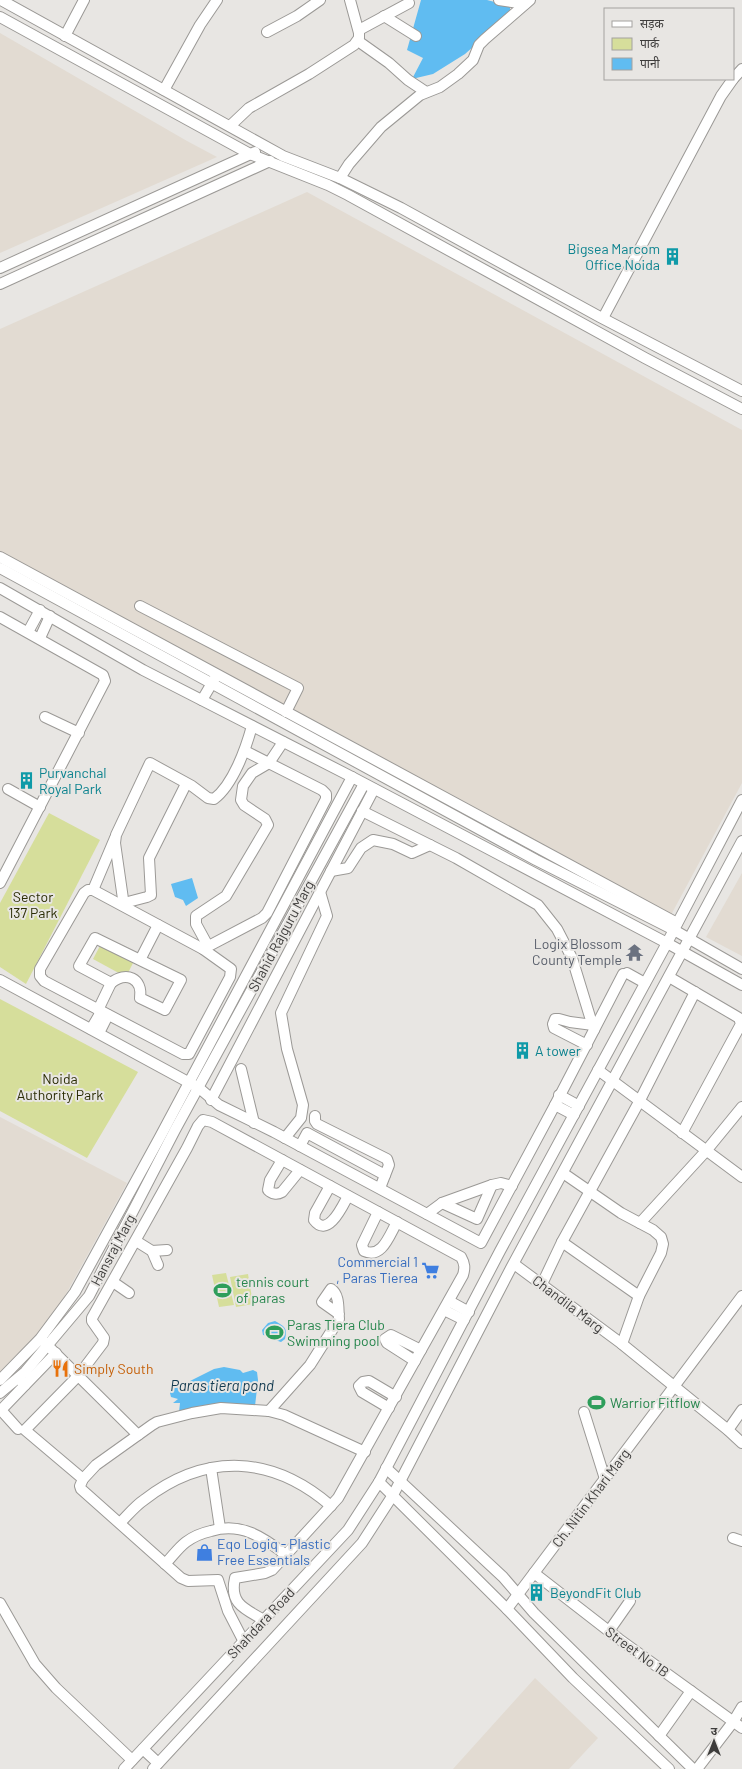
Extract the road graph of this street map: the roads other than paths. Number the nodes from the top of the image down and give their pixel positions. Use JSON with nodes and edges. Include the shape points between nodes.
{"nodes":[{"id":1,"x":1,"y":0,"type":"edge"},
{"id":2,"x":84,"y":0,"type":"edge"},
{"id":3,"x":217,"y":0,"type":"edge"},
{"id":4,"x":320,"y":0,"type":"edge"},
{"id":5,"x":350,"y":0,"type":"edge"},
{"id":6,"x":499,"y":0,"type":"edge"},
{"id":7,"x":409,"y":2,"type":"dead end"},
{"id":8,"x":527,"y":2,"type":"edge"},
{"id":9,"x":384,"y":16,"type":"junction"},
{"id":10,"x":0,"y":17,"type":"edge"},
{"id":11,"x":359,"y":30,"type":"junction"},
{"id":12,"x":267,"y":32,"type":"dead end"},
{"id":13,"x":65,"y":36,"type":"junction"},
{"id":14,"x":416,"y":36,"type":"dead end"},
{"id":15,"x":358,"y":41,"type":"junction"},
{"id":16,"x":742,"y":69,"type":"edge"},
{"id":17,"x":734,"y":78,"type":"edge"},
{"id":18,"x":732,"y":80,"type":"edge"},
{"id":19,"x":164,"y":90,"type":"junction"},
{"id":20,"x":426,"y":92,"type":"junction"},
{"id":21,"x":230,"y":126,"type":"junction"},
{"id":22,"x":266,"y":146,"type":"junction"},
{"id":23,"x":250,"y":154,"type":"junction"},
{"id":24,"x":283,"y":156,"type":"junction"},
{"id":25,"x":267,"y":162,"type":"junction"},
{"id":26,"x":340,"y":178,"type":"junction"},
{"id":27,"x":0,"y":268,"type":"edge"},
{"id":28,"x":0,"y":284,"type":"edge"},
{"id":29,"x":603,"y":318,"type":"junction"},
{"id":30,"x":742,"y":391,"type":"edge"},
{"id":31,"x":742,"y":409,"type":"edge"},
{"id":32,"x":0,"y":558,"type":"edge"},
{"id":33,"x":0,"y":568,"type":"edge"},
{"id":34,"x":0,"y":588,"type":"edge"},
{"id":35,"x":140,"y":606,"type":"dead end"},
{"id":36,"x":40,"y":610,"type":"junction"},
{"id":37,"x":50,"y":616,"type":"junction"},
{"id":38,"x":0,"y":617,"type":"edge"},
{"id":39,"x":28,"y":632,"type":"junction"},
{"id":40,"x":40,"y":638,"type":"junction"},
{"id":41,"x":214,"y":679,"type":"junction"},
{"id":42,"x":202,"y":700,"type":"junction"},
{"id":43,"x":286,"y":712,"type":"junction"},
{"id":44,"x":45,"y":717,"type":"dead end"},
{"id":45,"x":252,"y":726,"type":"junction"},
{"id":46,"x":79,"y":732,"type":"junction"},
{"id":47,"x":283,"y":742,"type":"junction"},
{"id":48,"x":245,"y":751,"type":"junction"},
{"id":49,"x":269,"y":763,"type":"junction"},
{"id":50,"x":352,"y":777,"type":"junction"},
{"id":51,"x":186,"y":784,"type":"junction"},
{"id":52,"x":364,"y":784,"type":"junction"},
{"id":53,"x":8,"y":789,"type":"dead end"},
{"id":54,"x":374,"y":789,"type":"junction"},
{"id":55,"x":742,"y":800,"type":"edge"},
{"id":56,"x":40,"y":807,"type":"junction"},
{"id":57,"x":362,"y":811,"type":"junction"},
{"id":58,"x":116,"y":835,"type":"junction"},
{"id":59,"x":742,"y":841,"type":"edge"},
{"id":60,"x":430,"y":845,"type":"junction"},
{"id":61,"x":331,"y":871,"type":"junction"},
{"id":62,"x":0,"y":883,"type":"edge"},
{"id":63,"x":93,"y":890,"type":"junction"},
{"id":64,"x":320,"y":892,"type":"junction"},
{"id":65,"x":124,"y":904,"type":"junction"},
{"id":66,"x":158,"y":925,"type":"junction"},
{"id":67,"x":676,"y":926,"type":"junction"},
{"id":68,"x":690,"y":939,"type":"junction"},
{"id":69,"x":667,"y":943,"type":"junction"},
{"id":70,"x":206,"y":948,"type":"junction"},
{"id":71,"x":683,"y":952,"type":"junction"},
{"id":72,"x":140,"y":960,"type":"junction"},
{"id":73,"x":231,"y":969,"type":"junction"},
{"id":74,"x":742,"y":969,"type":"edge"},
{"id":75,"x":670,"y":977,"type":"junction"},
{"id":76,"x":245,"y":978,"type":"junction"},
{"id":77,"x":0,"y":980,"type":"edge"},
{"id":78,"x":111,"y":983,"type":"junction"},
{"id":79,"x":645,"y":983,"type":"junction"},
{"id":80,"x":742,"y":985,"type":"edge"},
{"id":81,"x":695,"y":992,"type":"junction"},
{"id":82,"x":103,"y":1012,"type":"junction"},
{"id":83,"x":594,"y":1028,"type":"junction"},
{"id":84,"x":95,"y":1031,"type":"junction"},
{"id":85,"x":587,"y":1045,"type":"junction"},
{"id":86,"x":241,"y":1068,"type":"dead end"},
{"id":87,"x":598,"y":1070,"type":"junction"},
{"id":88,"x":613,"y":1081,"type":"junction"},
{"id":89,"x":189,"y":1082,"type":"junction"},
{"id":90,"x":199,"y":1088,"type":"junction"},
{"id":91,"x":559,"y":1095,"type":"junction"},
{"id":92,"x":211,"y":1100,"type":"junction"},
{"id":93,"x":639,"y":1102,"type":"junction"},
{"id":94,"x":555,"y":1105,"type":"junction"},
{"id":95,"x":579,"y":1106,"type":"junction"},
{"id":96,"x":742,"y":1107,"type":"edge"},
{"id":97,"x":574,"y":1115,"type":"junction"},
{"id":98,"x":315,"y":1116,"type":"dead end"},
{"id":99,"x":254,"y":1123,"type":"junction"},
{"id":100,"x":175,"y":1130,"type":"junction"},
{"id":101,"x":682,"y":1133,"type":"junction"},
{"id":102,"x":285,"y":1138,"type":"junction"},
{"id":103,"x":170,"y":1139,"type":"junction"},
{"id":104,"x":192,"y":1139,"type":"junction"},
{"id":105,"x":300,"y":1146,"type":"junction"},
{"id":106,"x":187,"y":1148,"type":"junction"},
{"id":107,"x":706,"y":1151,"type":"junction"},
{"id":108,"x":282,"y":1160,"type":"junction"},
{"id":109,"x":300,"y":1170,"type":"junction"},
{"id":110,"x":563,"y":1173,"type":"junction"},
{"id":111,"x":385,"y":1175,"type":"junction"},
{"id":112,"x":741,"y":1175,"type":"edge"},
{"id":113,"x":492,"y":1185,"type":"junction"},
{"id":114,"x":330,"y":1186,"type":"junction"},
{"id":115,"x":512,"y":1186,"type":"junction"},
{"id":116,"x":380,"y":1188,"type":"junction"},
{"id":117,"x":590,"y":1191,"type":"junction"},
{"id":118,"x":348,"y":1196,"type":"junction"},
{"id":119,"x":442,"y":1203,"type":"junction"},
{"id":120,"x":378,"y":1212,"type":"junction"},
{"id":121,"x":428,"y":1214,"type":"junction"},
{"id":122,"x":397,"y":1222,"type":"junction"},
{"id":123,"x":640,"y":1223,"type":"junction"},
{"id":124,"x":136,"y":1241,"type":"junction"},
{"id":125,"x":562,"y":1242,"type":"junction"},
{"id":126,"x":168,"y":1250,"type":"dead end"},
{"id":127,"x":152,"y":1251,"type":"junction"},
{"id":128,"x":514,"y":1264,"type":"junction"},
{"id":129,"x":158,"y":1265,"type":"dead end"},
{"id":130,"x":113,"y":1282,"type":"junction"},
{"id":131,"x":542,"y":1284,"type":"junction"},
{"id":132,"x":129,"y":1293,"type":"dead end"},
{"id":133,"x":639,"y":1296,"type":"junction"},
{"id":134,"x":742,"y":1296,"type":"edge"},
{"id":135,"x":446,"y":1305,"type":"junction"},
{"id":136,"x":338,"y":1314,"type":"dead end"},
{"id":137,"x":467,"y":1316,"type":"junction"},
{"id":138,"x":44,"y":1342,"type":"junction"},
{"id":139,"x":622,"y":1344,"type":"junction"},
{"id":140,"x":421,"y":1350,"type":"junction"},
{"id":141,"x":56,"y":1353,"type":"junction"},
{"id":142,"x":415,"y":1361,"type":"junction"},
{"id":143,"x":78,"y":1376,"type":"junction"},
{"id":144,"x":0,"y":1380,"type":"edge"},
{"id":145,"x":21,"y":1381,"type":"junction"},
{"id":146,"x":675,"y":1387,"type":"junction"},
{"id":147,"x":0,"y":1393,"type":"edge"},
{"id":148,"x":396,"y":1397,"type":"junction"},
{"id":149,"x":389,"y":1408,"type":"junction"},
{"id":150,"x":742,"y":1410,"type":"edge"},
{"id":151,"x":270,"y":1411,"type":"junction"},
{"id":152,"x":584,"y":1412,"type":"dead end"},
{"id":153,"x":18,"y":1429,"type":"dead end"},
{"id":154,"x":728,"y":1430,"type":"junction"},
{"id":155,"x":138,"y":1436,"type":"junction"},
{"id":156,"x":742,"y":1443,"type":"edge"},
{"id":157,"x":365,"y":1452,"type":"junction"},
{"id":158,"x":211,"y":1468,"type":"junction"},
{"id":159,"x":386,"y":1468,"type":"junction"},
{"id":160,"x":83,"y":1479,"type":"junction"},
{"id":161,"x":605,"y":1479,"type":"junction"},
{"id":162,"x":400,"y":1481,"type":"junction"},
{"id":163,"x":379,"y":1482,"type":"junction"},
{"id":164,"x":393,"y":1495,"type":"junction"},
{"id":165,"x":330,"y":1506,"type":"junction"},
{"id":166,"x":120,"y":1523,"type":"junction"},
{"id":167,"x":220,"y":1528,"type":"junction"},
{"id":168,"x":286,"y":1555,"type":"junction"},
{"id":169,"x":165,"y":1564,"type":"junction"},
{"id":170,"x":534,"y":1573,"type":"junction"},
{"id":171,"x":235,"y":1578,"type":"junction"},
{"id":172,"x":218,"y":1580,"type":"junction"},
{"id":173,"x":518,"y":1595,"type":"junction"},
{"id":174,"x":630,"y":1601,"type":"dead end"},
{"id":175,"x":0,"y":1603,"type":"edge"},
{"id":176,"x":507,"y":1609,"type":"junction"},
{"id":177,"x":264,"y":1620,"type":"junction"},
{"id":178,"x":608,"y":1631,"type":"junction"},
{"id":179,"x":244,"y":1642,"type":"junction"},
{"id":180,"x":691,"y":1691,"type":"junction"},
{"id":181,"x":742,"y":1707,"type":"edge"},
{"id":182,"x":733,"y":1722,"type":"junction"},
{"id":183,"x":742,"y":1728,"type":"edge"},
{"id":184,"x":659,"y":1736,"type":"junction"},
{"id":185,"x":143,"y":1749,"type":"junction"},
{"id":186,"x":132,"y":1760,"type":"junction"},
{"id":187,"x":156,"y":1766,"type":"edge"},
{"id":188,"x":124,"y":1769,"type":"edge"},
{"id":189,"x":669,"y":1769,"type":"edge"},
{"id":190,"x":693,"y":1769,"type":"edge"},
{"id":191,"x":697,"y":1769,"type":"edge"}],
"edges":[{"from":1,"to":13,"type":"street"},
{"from":2,"to":13,"type":"street"},
{"from":3,"to":19,"type":"street"},
{"from":4,"to":12,"type":"street"},
{"from":5,"to":11,"type":"street"},
{"from":6,"to":8,"type":"street"},
{"from":7,"to":9,"type":"street"},
{"from":8,"to":20,"type":"street","via":[[484,39],[473,60],[458,74],[440,87]]},
{"from":9,"to":11,"type":"street"},
{"from":9,"to":14,"type":"street"},
{"from":10,"to":23,"type":"street"},
{"from":11,"to":15,"type":"street"},
{"from":13,"to":19,"type":"street"},
{"from":15,"to":20,"type":"street"},
{"from":15,"to":21,"type":"street","via":[[310,74],[249,108]]},
{"from":16,"to":17,"type":"street"},
{"from":18,"to":29,"type":"street","via":[[721,96]]},
{"from":19,"to":21,"type":"street"},
{"from":20,"to":26,"type":"street","via":[[405,106],[378,130]]},
{"from":21,"to":22,"type":"street"},
{"from":22,"to":23,"type":"street"},
{"from":22,"to":24,"type":"street"},
{"from":23,"to":25,"type":"street"},
{"from":23,"to":27,"type":"street"},
{"from":24,"to":25,"type":"street"},
{"from":24,"to":26,"type":"street"},
{"from":25,"to":28,"type":"street"},
{"from":25,"to":31,"type":"street","via":[[342,192]]},
{"from":26,"to":29,"type":"street","via":[[401,208]]},
{"from":29,"to":30,"type":"street"},
{"from":32,"to":41,"type":"street"},
{"from":33,"to":41,"type":"street"},
{"from":34,"to":36,"type":"street"},
{"from":35,"to":43,"type":"street","via":[[298,688]]},
{"from":36,"to":37,"type":"street"},
{"from":36,"to":39,"type":"street"},
{"from":37,"to":40,"type":"street"},
{"from":37,"to":42,"type":"street","via":[[143,670]]},
{"from":38,"to":39,"type":"street"},
{"from":39,"to":40,"type":"street"},
{"from":40,"to":46,"type":"street","via":[[105,678]]},
{"from":41,"to":42,"type":"street"},
{"from":41,"to":43,"type":"street"},
{"from":41,"to":67,"type":"street","via":[[536,860]]},
{"from":42,"to":45,"type":"street"},
{"from":43,"to":67,"type":"street"},
{"from":44,"to":46,"type":"street"},
{"from":45,"to":47,"type":"street"},
{"from":45,"to":48,"type":"street"},
{"from":46,"to":56,"type":"street"},
{"from":47,"to":49,"type":"street"},
{"from":47,"to":50,"type":"street"},
{"from":48,"to":49,"type":"street"},
{"from":48,"to":51,"type":"street","via":[[223,793],[214,799]]},
{"from":49,"to":70,"type":"street","via":[[252,773],[245,781],[242,800],[244,805],[267,822],[266,829],[226,896],[196,916],[196,924]]},
{"from":49,"to":70,"type":"street","via":[[322,790],[326,794],[325,804],[267,913]]},
{"from":50,"to":52,"type":"street"},
{"from":50,"to":76,"type":"street","name":"Shahid Rajguru Marg"},
{"from":51,"to":58,"type":"street","via":[[150,763]]},
{"from":51,"to":65,"type":"street","via":[[149,858],[151,895]]},
{"from":52,"to":54,"type":"street"},
{"from":52,"to":90,"type":"street","name":"Shahid Rajguru Marg"},
{"from":53,"to":56,"type":"street"},
{"from":54,"to":57,"type":"street"},
{"from":54,"to":69,"type":"street"},
{"from":55,"to":67,"type":"street","name":"Shahdara Road"},
{"from":56,"to":62,"type":"street"},
{"from":57,"to":60,"type":"street"},
{"from":57,"to":61,"type":"street"},
{"from":58,"to":63,"type":"street"},
{"from":58,"to":65,"type":"street"},
{"from":59,"to":68,"type":"street","name":"Shahdara Road"},
{"from":60,"to":61,"type":"street","via":[[412,853],[393,844],[373,840],[361,848],[348,868]]},
{"from":60,"to":83,"type":"street","via":[[538,906],[557,929],[572,958]]},
{"from":61,"to":64,"type":"street"},
{"from":63,"to":65,"type":"street"},
{"from":63,"to":82,"type":"street","via":[[84,893],[40,969],[40,976],[44,981]]},
{"from":64,"to":92,"type":"street"},
{"from":64,"to":102,"type":"street","via":[[327,916],[281,1013],[287,1049],[303,1105],[301,1118]]},
{"from":65,"to":66,"type":"street"},
{"from":66,"to":70,"type":"street"},
{"from":66,"to":72,"type":"street"},
{"from":67,"to":68,"type":"street"},
{"from":67,"to":69,"type":"street","name":"Shahdara Road"},
{"from":68,"to":71,"type":"street","name":"Shahdara Road"},
{"from":68,"to":74,"type":"street"},
{"from":69,"to":71,"type":"street"},
{"from":69,"to":79,"type":"street","name":"Shahdara Road"},
{"from":70,"to":73,"type":"street"},
{"from":71,"to":75,"type":"street","name":"Shahdara Road"},
{"from":71,"to":80,"type":"street"},
{"from":72,"to":78,"type":"street","via":[[95,938],[79,966]]},
{"from":72,"to":78,"type":"street","via":[[181,980],[165,1010],[140,998],[139,983],[134,979],[122,977]]},
{"from":73,"to":76,"type":"street"},
{"from":73,"to":82,"type":"street","via":[[230,977],[189,1054],[183,1054]]},
{"from":75,"to":81,"type":"street"},
{"from":75,"to":88,"type":"street","name":"Shahdara Road"},
{"from":76,"to":89,"type":"street","name":"Shahid Rajguru Marg"},
{"from":77,"to":84,"type":"street"},
{"from":78,"to":82,"type":"street"},
{"from":79,"to":83,"type":"street","via":[[625,974]]},
{"from":79,"to":87,"type":"street","name":"Shahdara Road"},
{"from":81,"to":93,"type":"street"},
{"from":81,"to":101,"type":"street","via":[[739,1018],[741,1024]]},
{"from":82,"to":84,"type":"street"},
{"from":83,"to":85,"type":"street"},
{"from":83,"to":85,"type":"street","via":[[555,1019],[554,1028]]},
{"from":84,"to":89,"type":"street"},
{"from":85,"to":91,"type":"street"},
{"from":86,"to":99,"type":"street"},
{"from":87,"to":88,"type":"street"},
{"from":87,"to":95,"type":"street","name":"Shahdara Road"},
{"from":88,"to":93,"type":"street"},
{"from":88,"to":110,"type":"street","name":"Shahdara Road"},
{"from":89,"to":90,"type":"street"},
{"from":89,"to":138,"type":"street","name":"Hansraj Marg","via":[[75,1292]]},
{"from":90,"to":92,"type":"street"},
{"from":90,"to":100,"type":"street","name":"Hansraj Marg"},
{"from":91,"to":94,"type":"street"},
{"from":91,"to":95,"type":"street"},
{"from":92,"to":99,"type":"street"},
{"from":93,"to":101,"type":"street"},
{"from":93,"to":117,"type":"street"},
{"from":94,"to":97,"type":"street"},
{"from":94,"to":115,"type":"street"},
{"from":95,"to":97,"type":"street","name":"Shahdara Road"},
{"from":96,"to":107,"type":"street"},
{"from":97,"to":137,"type":"street","name":"Shahdara Road"},
{"from":98,"to":111,"type":"street","via":[[317,1124],[387,1160],[389,1165]]},
{"from":99,"to":102,"type":"street"},
{"from":100,"to":103,"type":"street","name":"Hansraj Marg"},
{"from":100,"to":104,"type":"street"},
{"from":101,"to":107,"type":"street"},
{"from":102,"to":105,"type":"street"},
{"from":103,"to":106,"type":"street"},
{"from":103,"to":138,"type":"street","name":"Hansraj Marg","via":[[89,1296]]},
{"from":104,"to":106,"type":"street"},
{"from":104,"to":108,"type":"street","via":[[201,1122],[207,1120]]},
{"from":105,"to":111,"type":"street","via":[[307,1133]]},
{"from":105,"to":116,"type":"street"},
{"from":106,"to":124,"type":"street"},
{"from":107,"to":112,"type":"street"},
{"from":107,"to":123,"type":"street"},
{"from":108,"to":109,"type":"street"},
{"from":108,"to":109,"type":"street","via":[[268,1184],[271,1193],[282,1192]]},
{"from":109,"to":114,"type":"street"},
{"from":110,"to":117,"type":"street"},
{"from":110,"to":128,"type":"street","name":"Shahdara Road"},
{"from":111,"to":116,"type":"street"},
{"from":113,"to":115,"type":"street","via":[[500,1182]]},
{"from":113,"to":119,"type":"street"},
{"from":113,"to":119,"type":"street","via":[[477,1219]]},
{"from":114,"to":118,"type":"street"},
{"from":114,"to":118,"type":"street","via":[[315,1213],[314,1220],[320,1225],[325,1226],[332,1222]]},
{"from":115,"to":121,"type":"street","via":[[481,1243]]},
{"from":116,"to":121,"type":"street"},
{"from":117,"to":123,"type":"street"},
{"from":117,"to":125,"type":"street"},
{"from":118,"to":120,"type":"street"},
{"from":119,"to":121,"type":"street"},
{"from":120,"to":122,"type":"street"},
{"from":120,"to":122,"type":"street","via":[[362,1244],[364,1251],[372,1254],[379,1251]]},
{"from":122,"to":135,"type":"street","via":[[461,1257],[464,1262],[463,1275]]},
{"from":123,"to":133,"type":"street","via":[[661,1237],[663,1244]]},
{"from":124,"to":127,"type":"street"},
{"from":124,"to":130,"type":"street"},
{"from":125,"to":131,"type":"street"},
{"from":125,"to":133,"type":"street"},
{"from":126,"to":127,"type":"street"},
{"from":127,"to":129,"type":"street"},
{"from":128,"to":131,"type":"street","name":"Chandila Marg"},
{"from":128,"to":162,"type":"street","name":"Shahdara Road"},
{"from":130,"to":132,"type":"street"},
{"from":130,"to":143,"type":"street","via":[[91,1319],[104,1341]]},
{"from":131,"to":139,"type":"street","name":"Chandila Marg"},
{"from":133,"to":139,"type":"street"},
{"from":134,"to":146,"type":"street","name":"Ch. Nitin Khari Marg"},
{"from":135,"to":137,"type":"street"},
{"from":135,"to":140,"type":"street"},
{"from":136,"to":151,"type":"street","via":[[339,1319],[310,1365]]},
{"from":137,"to":159,"type":"street","name":"Shahdara Road"},
{"from":138,"to":141,"type":"street"},
{"from":138,"to":144,"type":"street","name":"Hansraj Marg"},
{"from":138,"to":145,"type":"street","name":"Hansraj Marg"},
{"from":139,"to":146,"type":"street","name":"Chandila Marg"},
{"from":140,"to":142,"type":"street"},
{"from":140,"to":142,"type":"street","via":[[391,1335],[385,1339],[387,1343]]},
{"from":141,"to":143,"type":"street"},
{"from":141,"to":145,"type":"street"},
{"from":142,"to":148,"type":"street"},
{"from":143,"to":155,"type":"street"},
{"from":143,"to":160,"type":"street","via":[[25,1430]]},
{"from":145,"to":147,"type":"street","name":"Hansraj Marg"},
{"from":145,"to":153,"type":"street","via":[[1,1410]]},
{"from":146,"to":154,"type":"street","name":"Chandila Marg"},
{"from":146,"to":161,"type":"street","name":"Ch. Nitin Khari Marg"},
{"from":148,"to":149,"type":"street"},
{"from":148,"to":149,"type":"street","via":[[369,1381],[359,1386],[362,1392]]},
{"from":149,"to":157,"type":"street"},
{"from":150,"to":154,"type":"street"},
{"from":151,"to":155,"type":"street","via":[[221,1408],[192,1413],[157,1422]]},
{"from":151,"to":157,"type":"street","via":[[312,1426]]},
{"from":152,"to":161,"type":"street"},
{"from":154,"to":156,"type":"street","name":"Chandila Marg"},
{"from":155,"to":160,"type":"street","via":[[102,1461]]},
{"from":157,"to":165,"type":"street","via":[[338,1498]]},
{"from":158,"to":165,"type":"street","via":[[233,1465],[275,1471],[305,1487]]},
{"from":158,"to":166,"type":"street","via":[[188,1474],[160,1489],[145,1499]]},
{"from":158,"to":167,"type":"street"},
{"from":159,"to":162,"type":"street"},
{"from":159,"to":163,"type":"street","name":"Shahdara Road"},
{"from":160,"to":166,"type":"street","via":[[81,1489]]},
{"from":161,"to":170,"type":"street","name":"Ch. Nitin Khari Marg"},
{"from":162,"to":164,"type":"street","name":"Shahdara Road"},
{"from":162,"to":173,"type":"street","via":[[503,1577]]},
{"from":163,"to":164,"type":"street"},
{"from":163,"to":177,"type":"street","name":"Shahdara Road","via":[[348,1530]]},
{"from":164,"to":176,"type":"street"},
{"from":164,"to":187,"type":"street","name":"Shahdara Road","via":[[362,1543]]},
{"from":165,"to":168,"type":"street"},
{"from":166,"to":169,"type":"street"},
{"from":167,"to":168,"type":"street","via":[[247,1530]]},
{"from":167,"to":169,"type":"street","via":[[191,1539]]},
{"from":168,"to":171,"type":"street","via":[[268,1572]]},
{"from":169,"to":172,"type":"street","via":[[188,1581]]},
{"from":170,"to":173,"type":"street","name":"Ch. Nitin Khari Marg"},
{"from":170,"to":178,"type":"street","name":"Street No 1B"},
{"from":171,"to":172,"type":"street"},
{"from":171,"to":177,"type":"street","via":[[236,1602]]},
{"from":172,"to":179,"type":"street","via":[[228,1611]]},
{"from":173,"to":176,"type":"street","name":"Ch. Nitin Khari Marg"},
{"from":173,"to":184,"type":"street"},
{"from":174,"to":178,"type":"street"},
{"from":175,"to":186,"type":"street","via":[[35,1664],[56,1688]]},
{"from":176,"to":189,"type":"street","via":[[573,1678]]},
{"from":177,"to":179,"type":"street","name":"Shahdara Road"},
{"from":178,"to":180,"type":"street","name":"Street No 1B"},
{"from":179,"to":185,"type":"street","name":"Shahdara Road"},
{"from":180,"to":182,"type":"street","name":"Street No 1B"},
{"from":180,"to":184,"type":"street"},
{"from":181,"to":182,"type":"street"},
{"from":182,"to":183,"type":"street","name":"Street No 1B"},
{"from":182,"to":191,"type":"street"},
{"from":184,"to":190,"type":"street"},
{"from":185,"to":186,"type":"street","name":"Shahdara Road"},
{"from":185,"to":187,"type":"street"},
{"from":186,"to":188,"type":"street","name":"Shahdara Road"}]}
